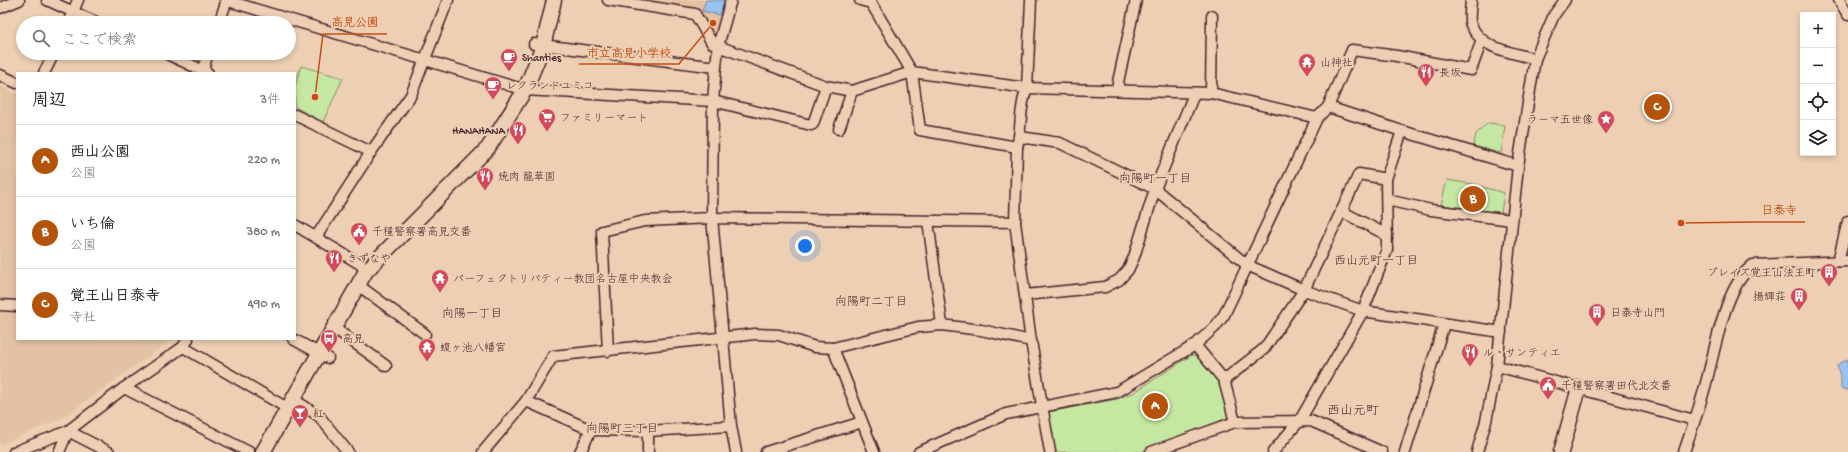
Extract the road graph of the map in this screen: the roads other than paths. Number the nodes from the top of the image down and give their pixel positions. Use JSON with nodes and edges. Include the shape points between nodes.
{"nodes":[{"id":1,"x":19,"y":0,"type":"edge"},
{"id":2,"x":47,"y":0,"type":"edge"},
{"id":3,"x":78,"y":0,"type":"edge"},
{"id":4,"x":227,"y":0,"type":"edge"},
{"id":5,"x":448,"y":0,"type":"edge"},
{"id":6,"x":554,"y":0,"type":"edge"},
{"id":7,"x":608,"y":0,"type":"edge"},
{"id":8,"x":731,"y":0,"type":"edge"},
{"id":9,"x":860,"y":0,"type":"edge"},
{"id":10,"x":1031,"y":0,"type":"edge"},
{"id":11,"x":1136,"y":0,"type":"edge"},
{"id":12,"x":1472,"y":0,"type":"edge"},
{"id":13,"x":1565,"y":0,"type":"edge"},
{"id":14,"x":1839,"y":0,"type":"edge"},
{"id":15,"x":873,"y":2,"type":"edge"},
{"id":16,"x":0,"y":8,"type":"edge"},
{"id":17,"x":74,"y":12,"type":"junction"},
{"id":18,"x":1848,"y":15,"type":"edge"},
{"id":19,"x":72,"y":16,"type":"edge"},
{"id":20,"x":83,"y":16,"type":"edge"},
{"id":21,"x":221,"y":16,"type":"edge"},
{"id":22,"x":280,"y":16,"type":"edge"},
{"id":23,"x":1212,"y":16,"type":"dead end"},
{"id":24,"x":296,"y":21,"type":"edge"},
{"id":25,"x":1482,"y":40,"type":"junction"},
{"id":26,"x":539,"y":45,"type":"junction"},
{"id":27,"x":718,"y":46,"type":"junction"},
{"id":28,"x":424,"y":59,"type":"junction"},
{"id":29,"x":1535,"y":59,"type":"junction"},
{"id":30,"x":50,"y":60,"type":"edge"},
{"id":31,"x":179,"y":60,"type":"edge"},
{"id":32,"x":207,"y":60,"type":"edge"},
{"id":33,"x":716,"y":67,"type":"junction"},
{"id":34,"x":44,"y":72,"type":"edge"},
{"id":35,"x":204,"y":72,"type":"edge"},
{"id":36,"x":912,"y":72,"type":"junction"},
{"id":37,"x":0,"y":75,"type":"edge"},
{"id":38,"x":16,"y":83,"type":"edge"},
{"id":39,"x":826,"y":86,"type":"junction"},
{"id":40,"x":1026,"y":88,"type":"junction"},
{"id":41,"x":525,"y":90,"type":"junction"},
{"id":42,"x":1118,"y":90,"type":"junction"},
{"id":43,"x":852,"y":91,"type":"junction"},
{"id":44,"x":1211,"y":93,"type":"junction"},
{"id":45,"x":1194,"y":94,"type":"junction"},
{"id":46,"x":713,"y":101,"type":"junction"},
{"id":47,"x":1328,"y":107,"type":"junction"},
{"id":48,"x":296,"y":115,"type":"edge"},
{"id":49,"x":1317,"y":118,"type":"junction"},
{"id":50,"x":839,"y":129,"type":"dead end"},
{"id":51,"x":1402,"y":131,"type":"junction"},
{"id":52,"x":1020,"y":137,"type":"junction"},
{"id":53,"x":1017,"y":147,"type":"junction"},
{"id":54,"x":371,"y":152,"type":"junction"},
{"id":55,"x":1518,"y":166,"type":"junction"},
{"id":56,"x":1386,"y":179,"type":"junction"},
{"id":57,"x":1155,"y":189,"type":"junction"},
{"id":58,"x":1387,"y":200,"type":"junction"},
{"id":59,"x":1341,"y":211,"type":"junction"},
{"id":60,"x":712,"y":218,"type":"junction"},
{"id":61,"x":1512,"y":220,"type":"junction"},
{"id":62,"x":928,"y":221,"type":"junction"},
{"id":63,"x":1848,"y":221,"type":"edge"},
{"id":64,"x":1015,"y":222,"type":"junction"},
{"id":65,"x":296,"y":226,"type":"edge"},
{"id":66,"x":1387,"y":236,"type":"junction"},
{"id":67,"x":316,"y":237,"type":"junction"},
{"id":68,"x":1843,"y":261,"type":"edge"},
{"id":69,"x":1247,"y":265,"type":"junction"},
{"id":70,"x":366,"y":271,"type":"junction"},
{"id":71,"x":358,"y":285,"type":"junction"},
{"id":72,"x":1304,"y":290,"type":"junction"},
{"id":73,"x":1025,"y":295,"type":"junction"},
{"id":74,"x":0,"y":305,"type":"edge"},
{"id":75,"x":16,"y":306,"type":"edge"},
{"id":76,"x":1363,"y":311,"type":"junction"},
{"id":77,"x":1444,"y":324,"type":"junction"},
{"id":78,"x":942,"y":325,"type":"junction"},
{"id":79,"x":334,"y":327,"type":"junction"},
{"id":80,"x":1501,"y":332,"type":"junction"},
{"id":81,"x":425,"y":334,"type":"dead end"},
{"id":82,"x":723,"y":338,"type":"junction"},
{"id":83,"x":295,"y":340,"type":"edge"},
{"id":84,"x":1031,"y":341,"type":"junction"},
{"id":85,"x":186,"y":343,"type":"edge"},
{"id":86,"x":1196,"y":346,"type":"junction"},
{"id":87,"x":833,"y":348,"type":"junction"},
{"id":88,"x":608,"y":351,"type":"junction"},
{"id":89,"x":323,"y":356,"type":"junction"},
{"id":90,"x":386,"y":366,"type":"dead end"},
{"id":91,"x":1497,"y":366,"type":"junction"},
{"id":92,"x":1224,"y":380,"type":"junction"},
{"id":93,"x":124,"y":388,"type":"junction"},
{"id":94,"x":1579,"y":388,"type":"junction"},
{"id":95,"x":526,"y":401,"type":"junction"},
{"id":96,"x":290,"y":404,"type":"junction"},
{"id":97,"x":1041,"y":407,"type":"junction"},
{"id":98,"x":1300,"y":420,"type":"junction"},
{"id":99,"x":1694,"y":420,"type":"junction"},
{"id":100,"x":862,"y":422,"type":"junction"},
{"id":101,"x":1235,"y":422,"type":"junction"},
{"id":102,"x":731,"y":426,"type":"junction"},
{"id":103,"x":591,"y":430,"type":"junction"},
{"id":104,"x":68,"y":431,"type":"junction"},
{"id":105,"x":648,"y":431,"type":"junction"},
{"id":106,"x":14,"y":452,"type":"edge"},
{"id":107,"x":59,"y":452,"type":"edge"},
{"id":108,"x":109,"y":452,"type":"edge"},
{"id":109,"x":249,"y":452,"type":"edge"},
{"id":110,"x":263,"y":452,"type":"edge"},
{"id":111,"x":348,"y":452,"type":"edge"},
{"id":112,"x":483,"y":452,"type":"edge"},
{"id":113,"x":580,"y":452,"type":"edge"},
{"id":114,"x":648,"y":452,"type":"edge"},
{"id":115,"x":736,"y":452,"type":"edge"},
{"id":116,"x":766,"y":452,"type":"edge"},
{"id":117,"x":874,"y":452,"type":"edge"},
{"id":118,"x":919,"y":452,"type":"edge"},
{"id":119,"x":1050,"y":452,"type":"edge"},
{"id":120,"x":1151,"y":452,"type":"edge"},
{"id":121,"x":1273,"y":452,"type":"edge"},
{"id":122,"x":1382,"y":452,"type":"edge"},
{"id":123,"x":1405,"y":452,"type":"edge"},
{"id":124,"x":1477,"y":452,"type":"edge"},
{"id":125,"x":1561,"y":452,"type":"edge"},
{"id":126,"x":1684,"y":452,"type":"edge"}],
"edges":[{"from":1,"to":16,"type":"street"},
{"from":2,"to":17,"type":"street"},
{"from":3,"to":17,"type":"street"},
{"from":4,"to":21,"type":"street"},
{"from":4,"to":22,"type":"street"},
{"from":5,"to":28,"type":"street"},
{"from":6,"to":26,"type":"street"},
{"from":7,"to":27,"type":"street","via":[[695,14],[712,42]]},
{"from":8,"to":27,"type":"street"},
{"from":9,"to":15,"type":"street"},
{"from":10,"to":40,"type":"street"},
{"from":11,"to":42,"type":"street"},
{"from":12,"to":25,"type":"street","via":[[1470,24]]},
{"from":13,"to":29,"type":"street","via":[[1554,15]]},
{"from":14,"to":18,"type":"street"},
{"from":15,"to":36,"type":"street"},
{"from":17,"to":19,"type":"street"},
{"from":17,"to":20,"type":"street"},
{"from":23,"to":44,"type":"street"},
{"from":24,"to":28,"type":"street"},
{"from":25,"to":29,"type":"street","via":[[1492,47]]},
{"from":25,"to":47,"type":"street","via":[[1470,70],[1352,50]]},
{"from":26,"to":33,"type":"street"},
{"from":26,"to":41,"type":"street"},
{"from":27,"to":33,"type":"street"},
{"from":27,"to":39,"type":"street"},
{"from":28,"to":41,"type":"street"},
{"from":28,"to":54,"type":"street","via":[[411,95]]},
{"from":29,"to":55,"type":"street"},
{"from":30,"to":34,"type":"street"},
{"from":31,"to":35,"type":"street"},
{"from":32,"to":35,"type":"street"},
{"from":33,"to":46,"type":"street"},
{"from":36,"to":40,"type":"street"},
{"from":36,"to":43,"type":"street"},
{"from":36,"to":53,"type":"street","via":[[920,130]]},
{"from":37,"to":38,"type":"street"},
{"from":39,"to":43,"type":"street"},
{"from":39,"to":46,"type":"street","via":[[811,125]]},
{"from":40,"to":42,"type":"street"},
{"from":40,"to":52,"type":"street"},
{"from":41,"to":46,"type":"street"},
{"from":41,"to":70,"type":"street","via":[[488,148]]},
{"from":42,"to":45,"type":"street"},
{"from":43,"to":50,"type":"street"},
{"from":44,"to":45,"type":"street"},
{"from":44,"to":49,"type":"street"},
{"from":45,"to":57,"type":"street"},
{"from":46,"to":60,"type":"street"},
{"from":47,"to":49,"type":"street"},
{"from":47,"to":51,"type":"street"},
{"from":48,"to":54,"type":"street"},
{"from":49,"to":69,"type":"street"},
{"from":51,"to":55,"type":"street"},
{"from":51,"to":56,"type":"street"},
{"from":52,"to":53,"type":"street"},
{"from":52,"to":57,"type":"street","via":[[1060,144]]},
{"from":53,"to":64,"type":"street"},
{"from":54,"to":67,"type":"street"},
{"from":55,"to":61,"type":"street"},
{"from":56,"to":58,"type":"street"},
{"from":56,"to":59,"type":"street","via":[[1359,174]]},
{"from":57,"to":69,"type":"street"},
{"from":57,"to":73,"type":"street","via":[[1134,257],[1128,270],[1119,280],[1105,287]]},
{"from":58,"to":61,"type":"street","via":[[1431,210]]},
{"from":58,"to":66,"type":"street"},
{"from":59,"to":66,"type":"street"},
{"from":59,"to":72,"type":"street"},
{"from":60,"to":62,"type":"street"},
{"from":60,"to":82,"type":"street"},
{"from":60,"to":88,"type":"street","via":[[645,220],[602,231]]},
{"from":61,"to":80,"type":"street"},
{"from":62,"to":64,"type":"street"},
{"from":62,"to":78,"type":"street"},
{"from":63,"to":68,"type":"street"},
{"from":64,"to":73,"type":"street"},
{"from":65,"to":67,"type":"street"},
{"from":66,"to":76,"type":"street","via":[[1387,250]]},
{"from":67,"to":70,"type":"street","via":[[360,264]]},
{"from":68,"to":99,"type":"street","via":[[1753,265],[1744,272],[1725,313]]},
{"from":69,"to":72,"type":"street"},
{"from":69,"to":86,"type":"street","via":[[1224,315]]},
{"from":70,"to":71,"type":"street"},
{"from":71,"to":79,"type":"street"},
{"from":71,"to":81,"type":"street"},
{"from":72,"to":76,"type":"street"},
{"from":72,"to":92,"type":"street","via":[[1264,349]]},
{"from":73,"to":84,"type":"street"},
{"from":74,"to":75,"type":"street"},
{"from":76,"to":77,"type":"street"},
{"from":76,"to":98,"type":"street"},
{"from":77,"to":80,"type":"street"},
{"from":77,"to":123,"type":"street"},
{"from":78,"to":84,"type":"street"},
{"from":78,"to":87,"type":"street","via":[[918,327]]},
{"from":79,"to":89,"type":"street"},
{"from":79,"to":90,"type":"street"},
{"from":80,"to":91,"type":"street"},
{"from":82,"to":87,"type":"street","via":[[755,334],[779,335],[815,347]]},
{"from":82,"to":88,"type":"street"},
{"from":82,"to":102,"type":"street"},
{"from":83,"to":89,"type":"street"},
{"from":84,"to":97,"type":"street"},
{"from":85,"to":93,"type":"street"},
{"from":85,"to":96,"type":"street"},
{"from":86,"to":92,"type":"street"},
{"from":86,"to":97,"type":"street","via":[[1117,392]]},
{"from":87,"to":100,"type":"street"},
{"from":88,"to":95,"type":"street","via":[[553,356]]},
{"from":89,"to":96,"type":"street"},
{"from":91,"to":94,"type":"street"},
{"from":91,"to":124,"type":"street"},
{"from":92,"to":101,"type":"street"},
{"from":93,"to":104,"type":"street"},
{"from":93,"to":109,"type":"street"},
{"from":94,"to":99,"type":"street"},
{"from":94,"to":125,"type":"street"},
{"from":95,"to":103,"type":"street"},
{"from":95,"to":112,"type":"street"},
{"from":96,"to":110,"type":"street"},
{"from":96,"to":111,"type":"street","via":[[320,416]]},
{"from":97,"to":118,"type":"street","via":[[1006,414]]},
{"from":97,"to":119,"type":"street"},
{"from":98,"to":101,"type":"street"},
{"from":98,"to":121,"type":"street"},
{"from":98,"to":122,"type":"street","via":[[1312,421]]},
{"from":99,"to":126,"type":"street"},
{"from":100,"to":116,"type":"street"},
{"from":100,"to":117,"type":"street"},
{"from":101,"to":120,"type":"street"},
{"from":102,"to":105,"type":"street"},
{"from":102,"to":115,"type":"street"},
{"from":103,"to":105,"type":"street"},
{"from":103,"to":113,"type":"street"},
{"from":104,"to":106,"type":"street"},
{"from":104,"to":107,"type":"street"},
{"from":104,"to":108,"type":"street"},
{"from":105,"to":114,"type":"street"}]}
